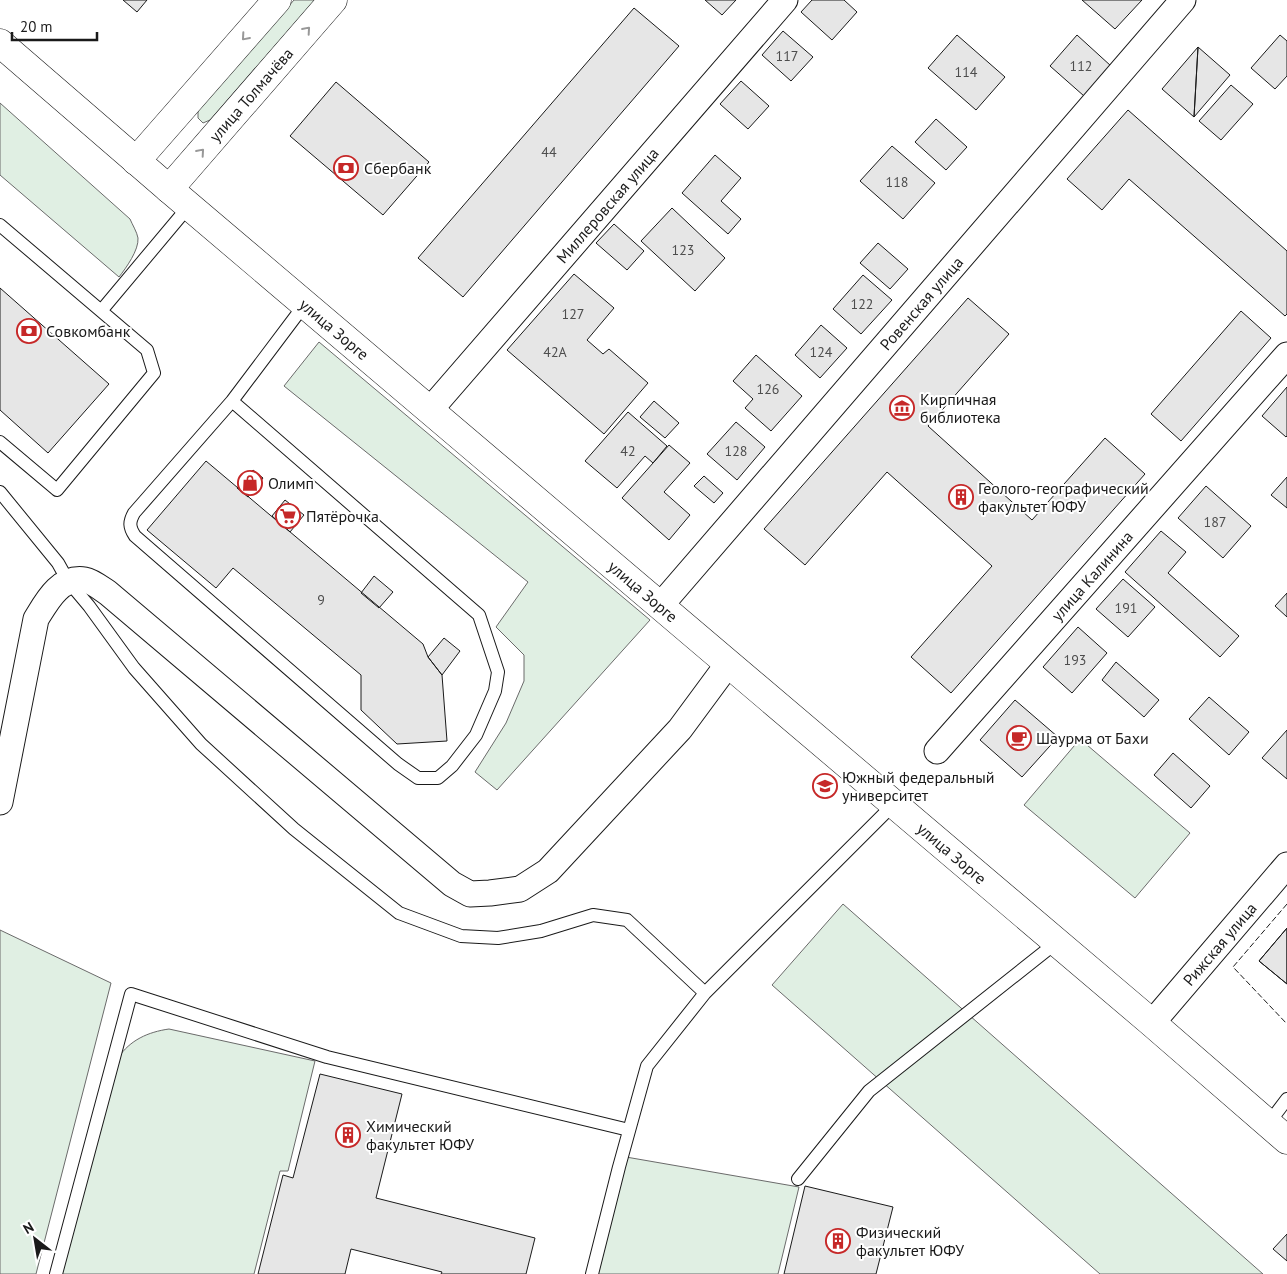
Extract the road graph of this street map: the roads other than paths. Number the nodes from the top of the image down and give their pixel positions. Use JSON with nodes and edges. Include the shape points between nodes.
{"nodes":[{"id":1,"x":277,"y":0,"type":"edge"},
{"id":2,"x":333,"y":0,"type":"edge"},
{"id":3,"x":785,"y":0,"type":"edge"},
{"id":4,"x":1183,"y":0,"type":"edge"},
{"id":5,"x":0,"y":43,"type":"edge"},
{"id":6,"x":136,"y":161,"type":"junction"},
{"id":7,"x":169,"y":189,"type":"junction"},
{"id":8,"x":189,"y":206,"type":"junction"},
{"id":9,"x":0,"y":225,"type":"edge"},
{"id":10,"x":305,"y":304,"type":"junction"},
{"id":11,"x":100,"y":310,"type":"junction"},
{"id":12,"x":1287,"y":355,"type":"edge"},
{"id":13,"x":232,"y":401,"type":"junction"},
{"id":14,"x":430,"y":410,"type":"junction"},
{"id":15,"x":0,"y":442,"type":"edge"},
{"id":16,"x":0,"y":492,"type":"edge"},
{"id":17,"x":68,"y":581,"type":"junction"},
{"id":18,"x":660,"y":606,"type":"junction"},
{"id":19,"x":728,"y":664,"type":"junction"},
{"id":20,"x":937,"y":751,"type":"dead end"},
{"id":21,"x":0,"y":802,"type":"edge"},
{"id":22,"x":894,"y":804,"type":"junction"},
{"id":23,"x":1287,"y":865,"type":"edge"},
{"id":24,"x":1057,"y":942,"type":"junction"},
{"id":25,"x":705,"y":993,"type":"junction"},
{"id":26,"x":1152,"y":1023,"type":"junction"},
{"id":27,"x":1287,"y":1099,"type":"edge"},
{"id":28,"x":629,"y":1130,"type":"junction"},
{"id":29,"x":1278,"y":1132,"type":"edge"},
{"id":30,"x":798,"y":1179,"type":"dead end"},
{"id":31,"x":56,"y":1274,"type":"edge"},
{"id":32,"x":592,"y":1274,"type":"edge"}],
"edges":[{"from":1,"to":6,"type":"main road","one_way":true},
{"from":7,"to":2,"type":"main road","name":"улица Толмачёва","one_way":true},
{"from":3,"to":14,"type":"street","name":"Миллеровская улица"},
{"from":4,"to":18,"type":"street","name":"Ровенская улица"},
{"from":5,"to":6,"type":"main road","name":"улица Зорге"},
{"from":6,"to":7,"type":"main road","name":"улица Зорге"},
{"from":7,"to":8,"type":"main road","name":"улица Зорге"},
{"from":8,"to":10,"type":"main road","name":"улица Зорге"},
{"from":8,"to":11,"type":"lane"},
{"from":9,"to":11,"type":"lane"},
{"from":10,"to":13,"type":"lane"},
{"from":10,"to":14,"type":"main road","name":"улица Зорге"},
{"from":11,"to":15,"type":"lane","via":[[147,350],[154,374],[57,490]]},
{"from":12,"to":20,"type":"street","name":"улица Калинина"},
{"from":13,"to":13,"type":"lane","via":[[134,513],[130,521],[131,530],[398,764],[418,778],[438,778],[452,766],[476,735],[494,692],[498,672],[479,615]]},
{"from":14,"to":18,"type":"main road","name":"улица Зорге"},
{"from":16,"to":17,"type":"lane","via":[[58,563]]},
{"from":17,"to":19,"type":"street","via":[[85,580],[108,593],[452,884],[470,894],[520,889],[548,871],[680,729]]},
{"from":17,"to":21,"type":"street","via":[[52,594],[36,619]]},
{"from":17,"to":25,"type":"lane","via":[[134,668],[201,744],[294,829],[400,913],[461,936],[498,938],[541,931],[592,915],[627,920]]},
{"from":18,"to":19,"type":"main road","name":"улица Зорге"},
{"from":19,"to":22,"type":"main road","name":"улица Зорге"},
{"from":22,"to":24,"type":"main road","name":"улица Зорге"},
{"from":22,"to":25,"type":"lane"},
{"from":23,"to":26,"type":"street","name":"Рижская улица"},
{"from":24,"to":26,"type":"main road","name":"улица Зорге"},
{"from":24,"to":30,"type":"lane","via":[[869,1091]]},
{"from":25,"to":28,"type":"lane","via":[[647,1066]]},
{"from":26,"to":29,"type":"main road","name":"улица Зорге"},
{"from":27,"to":29,"type":"lane"},
{"from":28,"to":31,"type":"lane","via":[[327,1057],[131,994]]},
{"from":28,"to":32,"type":"lane"}]}
